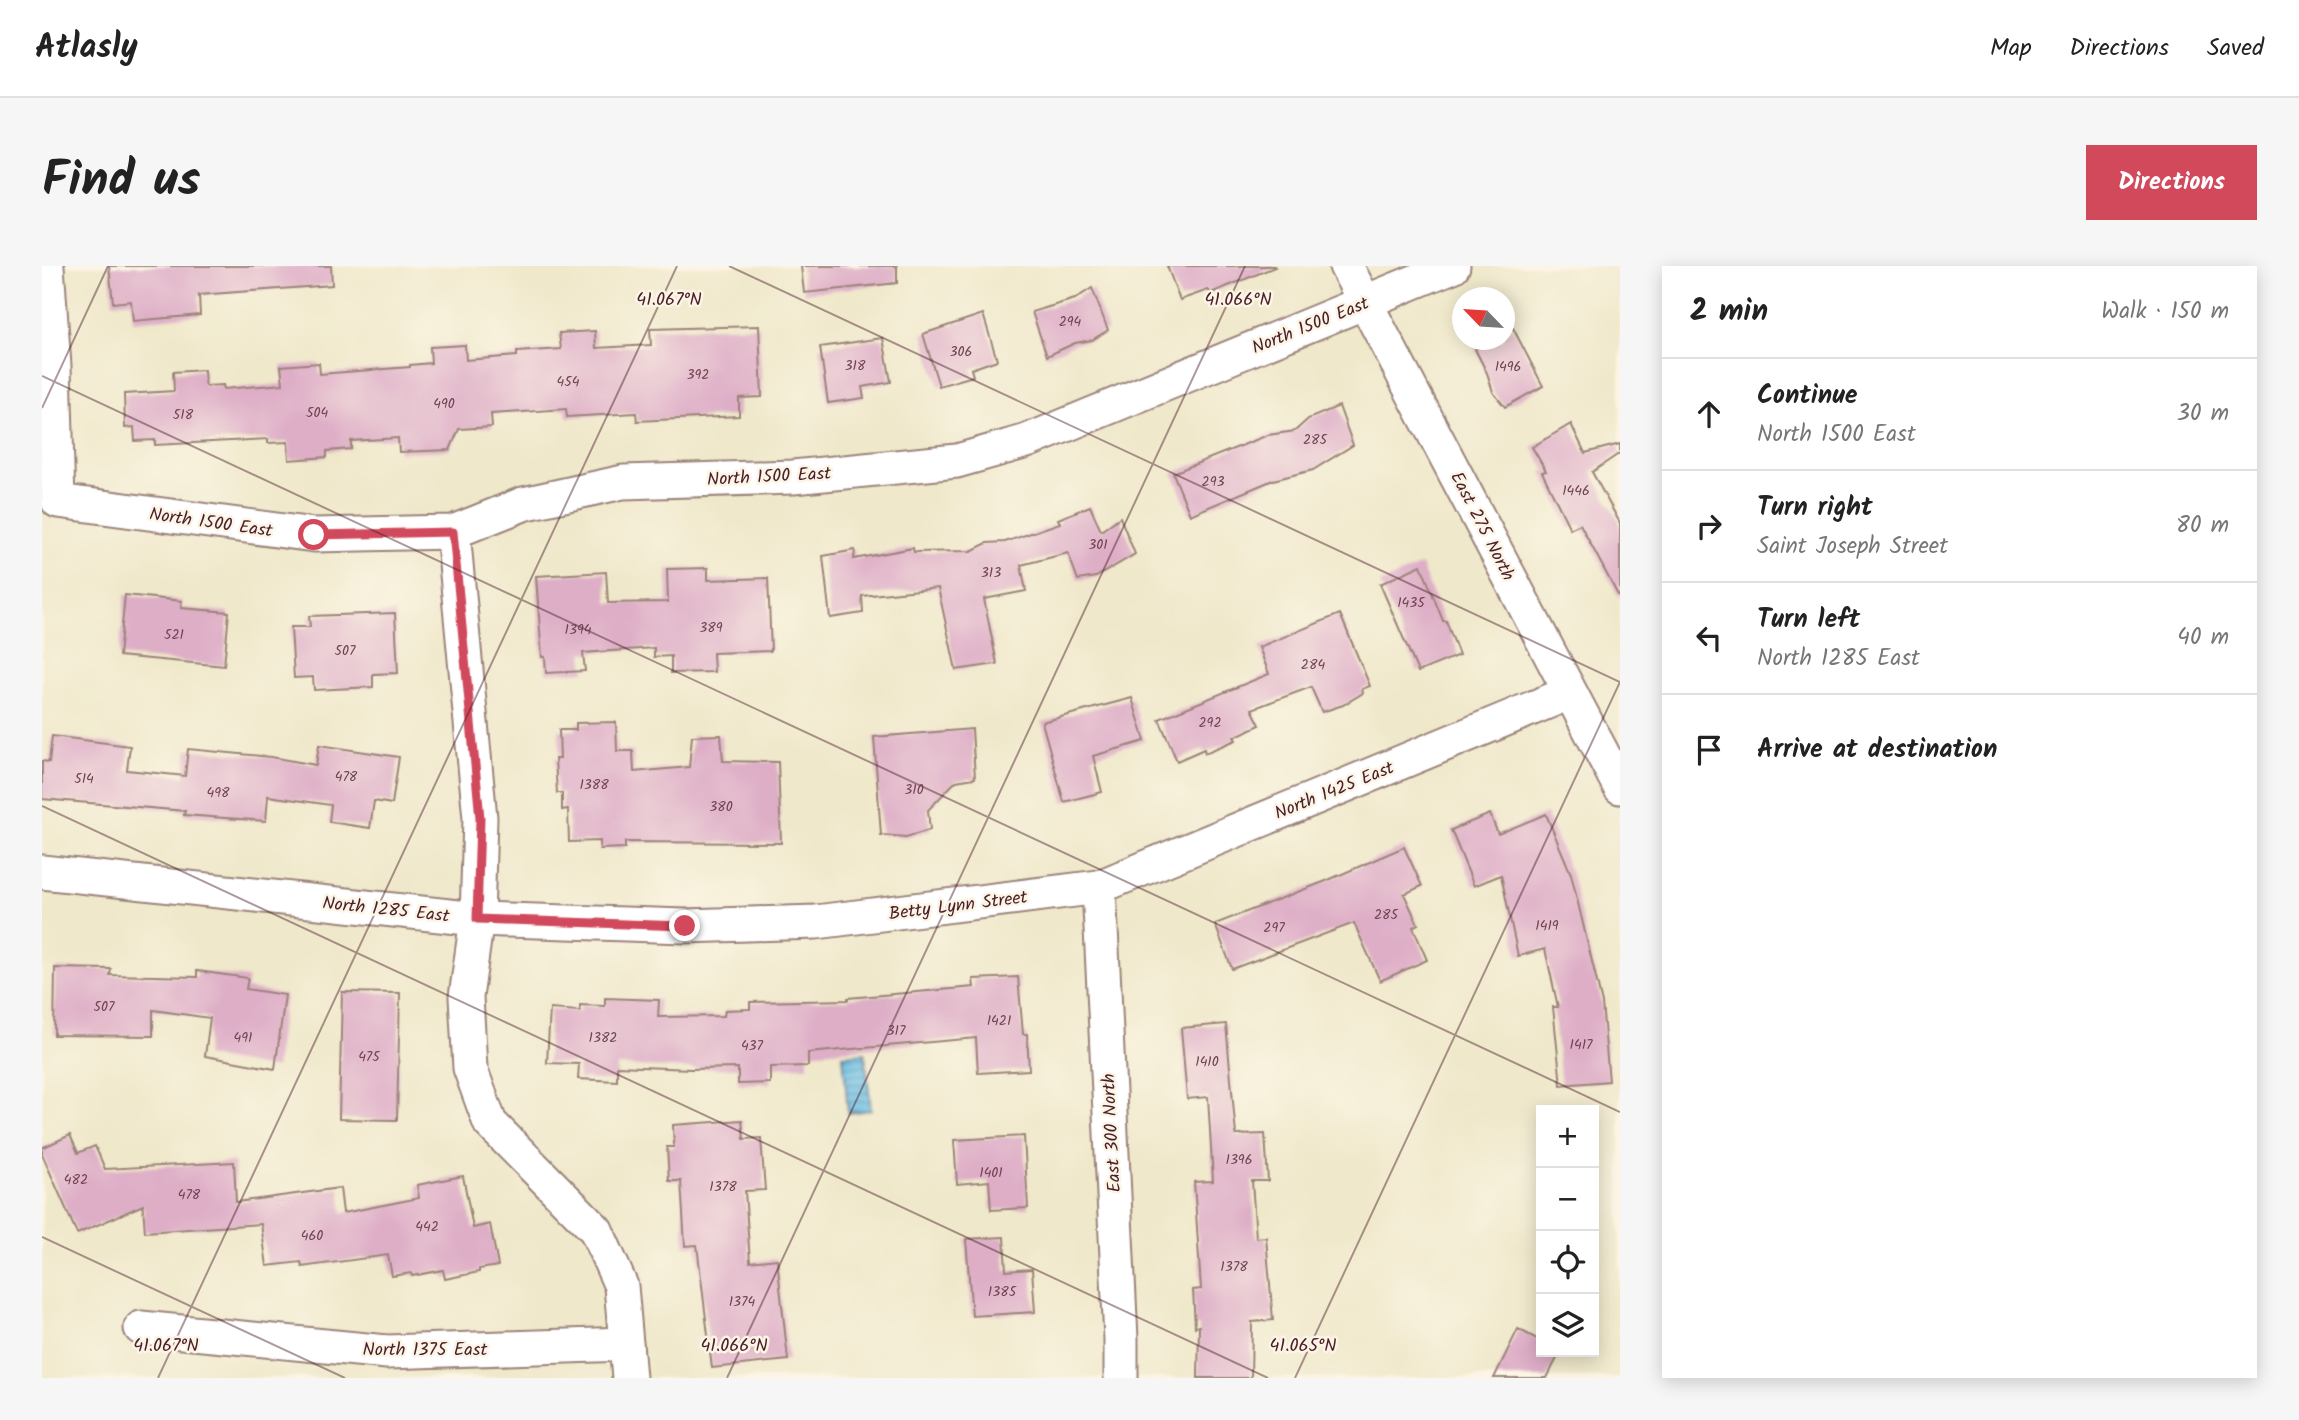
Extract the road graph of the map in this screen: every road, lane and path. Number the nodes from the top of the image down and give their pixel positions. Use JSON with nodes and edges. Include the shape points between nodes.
{"nodes":[{"id":1,"x":47,"y":266,"type":"edge"},
{"id":2,"x":1346,"y":266,"type":"edge"},
{"id":3,"x":1453,"y":266,"type":"edge"},
{"id":4,"x":1367,"y":303,"type":"junction"},
{"id":5,"x":453,"y":532,"type":"junction"},
{"id":6,"x":1569,"y":693,"type":"junction"},
{"id":7,"x":1620,"y":787,"type":"edge"},
{"id":8,"x":42,"y":872,"type":"edge"},
{"id":9,"x":1099,"y":887,"type":"junction"},
{"id":10,"x":477,"y":919,"type":"junction"},
{"id":11,"x":816,"y":922,"type":"joint"},
{"id":12,"x":141,"y":1328,"type":"dead end"},
{"id":13,"x":626,"y":1343,"type":"junction"},
{"id":14,"x":629,"y":1378,"type":"edge"},
{"id":15,"x":1121,"y":1378,"type":"edge"}],
"edges":[{"from":1,"to":5,"type":"street","name":"North 1500 East","via":[[58,501],[314,535]]},
{"from":2,"to":4,"type":"street","name":"East 275 North"},
{"from":3,"to":4,"type":"street","name":"North 1500 East"},
{"from":4,"to":5,"type":"street","name":"North 1500 East","via":[[1027,441],[957,461],[793,477],[624,482],[523,504]]},
{"from":4,"to":6,"type":"street","name":"East 275 North"},
{"from":5,"to":10,"type":"street","via":[[480,818]]},
{"from":6,"to":7,"type":"street","name":"East 275 North"},
{"from":6,"to":9,"type":"street","name":"North 1425 East"},
{"from":8,"to":10,"type":"street","name":"North 1285 East"},
{"from":9,"to":11,"type":"street","name":"Betty Lynn Street"},
{"from":9,"to":15,"type":"street","name":"East 300 North"},
{"from":10,"to":11,"type":"street","name":"North 1285 East","via":[[685,926]]},
{"from":10,"to":13,"type":"street","via":[[466,997],[470,1068],[490,1123],[596,1230],[621,1286]]},
{"from":12,"to":13,"type":"street","name":"North 1375 East","via":[[387,1352]]},
{"from":13,"to":14,"type":"street"}]}
